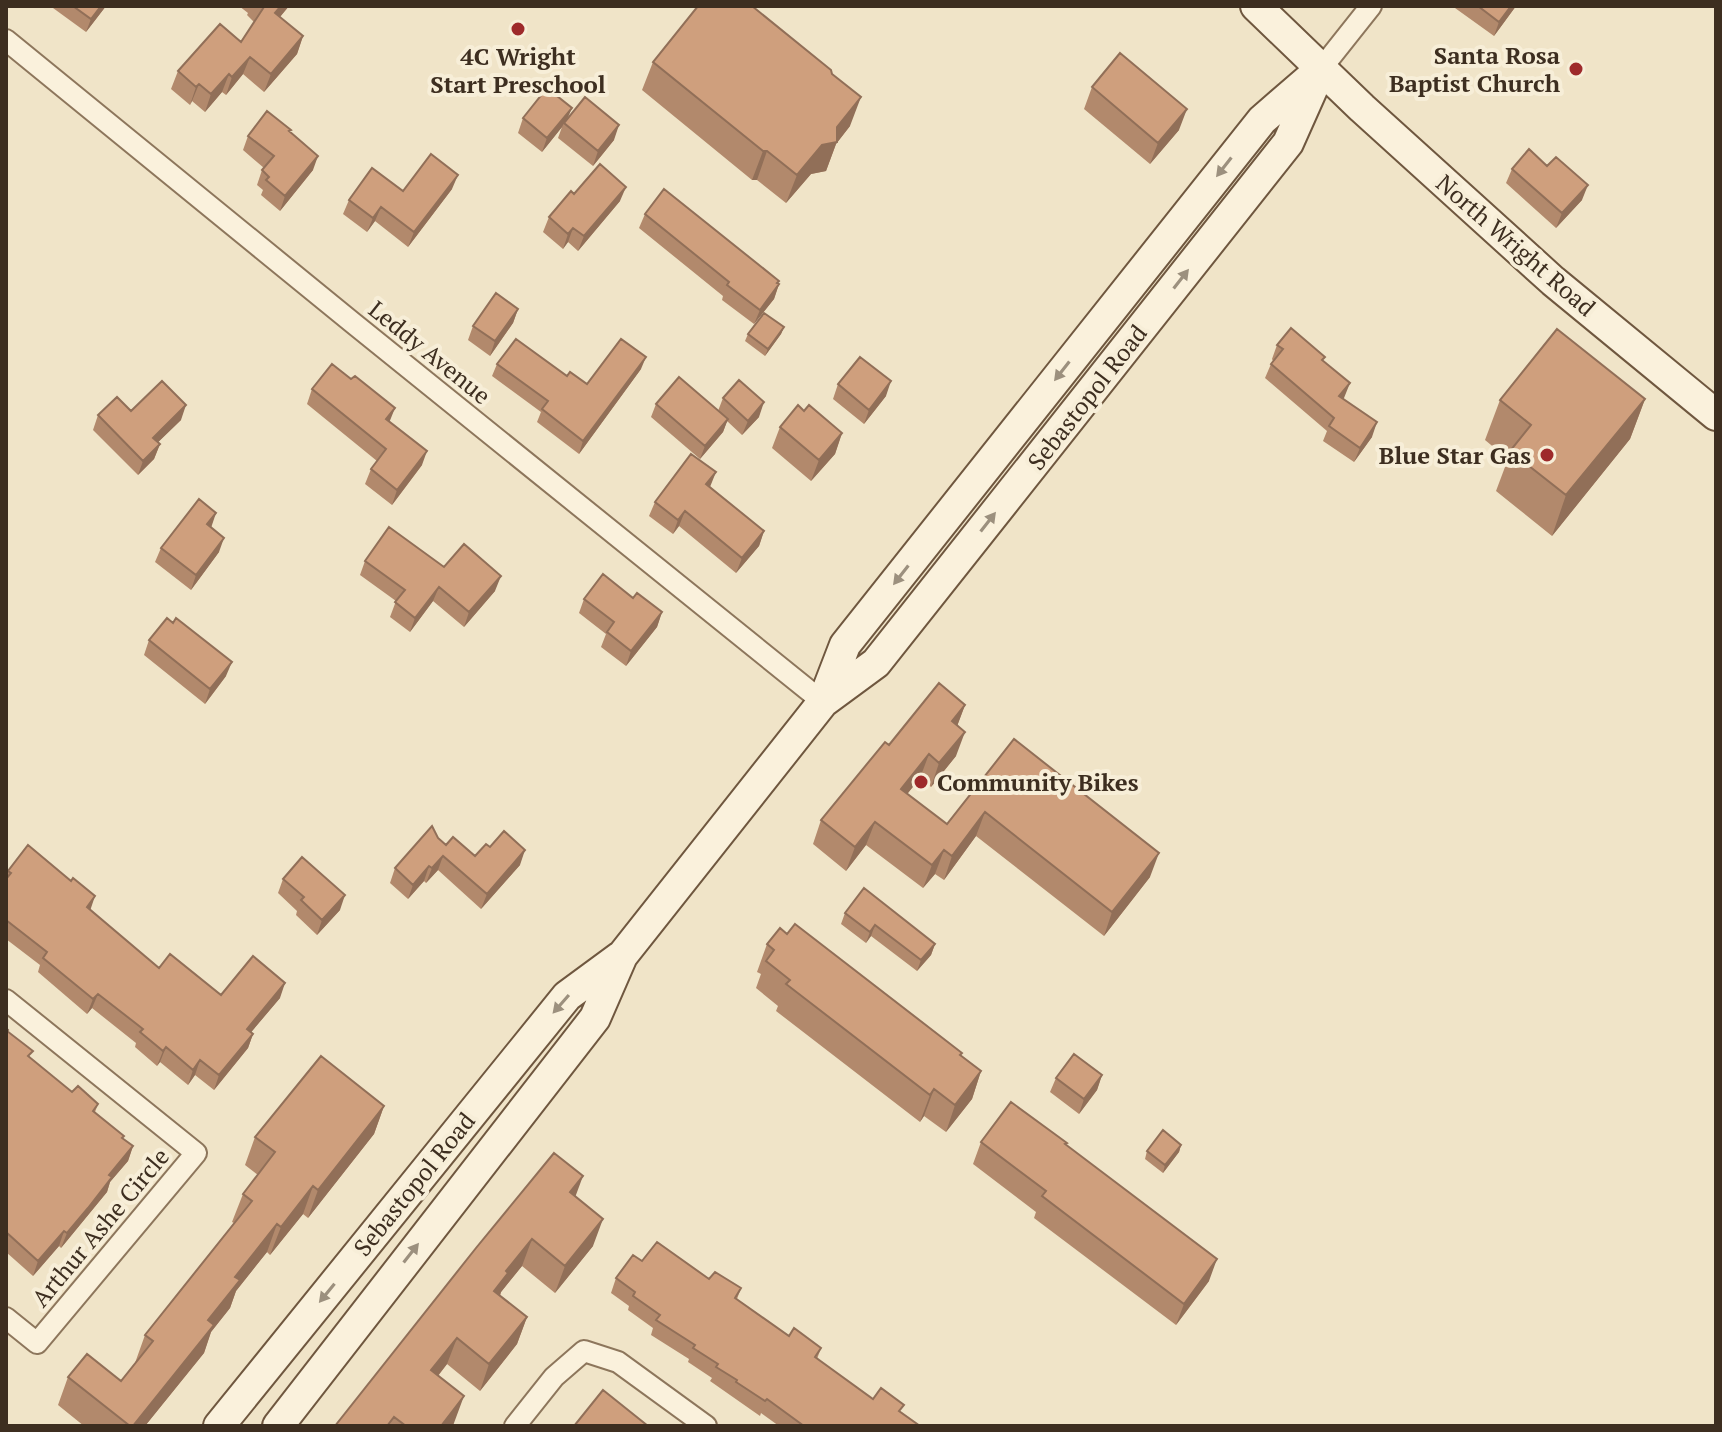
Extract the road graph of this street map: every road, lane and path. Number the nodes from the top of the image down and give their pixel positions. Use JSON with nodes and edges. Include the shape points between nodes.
{"nodes":[{"id":1,"x":1256,"y":6,"type":"edge"},
{"id":2,"x":1371,"y":6,"type":"edge"},
{"id":3,"x":6,"y":40,"type":"edge"},
{"id":4,"x":1321,"y":69,"type":"junction"},
{"id":5,"x":1716,"y":415,"type":"edge"},
{"id":6,"x":823,"y":702,"type":"junction"},
{"id":7,"x":622,"y":956,"type":"junction"},
{"id":8,"x":6,"y":1000,"type":"edge"},
{"id":9,"x":6,"y":1318,"type":"edge"},
{"id":10,"x":219,"y":1426,"type":"edge"},
{"id":11,"x":278,"y":1426,"type":"edge"},
{"id":12,"x":515,"y":1426,"type":"edge"},
{"id":13,"x":706,"y":1426,"type":"edge"}],
"edges":[{"from":1,"to":4,"type":"main road","name":"North Wright Road"},
{"from":2,"to":4,"type":"street","name":"Sebastopol Road"},
{"from":3,"to":6,"type":"street","name":"Leddy Avenue"},
{"from":4,"to":5,"type":"main road","name":"North Wright Road","via":[[1553,281]]},
{"from":4,"to":6,"type":"main road","name":"Sebastopol Road","via":[[1262,120],[845,645]]},
{"from":6,"to":7,"type":"main road","name":"Sebastopol Road"},
{"from":7,"to":10,"type":"main road","name":"Sebastopol Road","one_way":true,"via":[[567,996]]},
{"from":11,"to":7,"type":"main road","name":"Sebastopol Road","one_way":true,"via":[[595,1018]]},
{"from":8,"to":9,"type":"street","name":"Arthur Ashe Circle","via":[[196,1153],[37,1343]]},
{"from":12,"to":13,"type":"street","via":[[554,1377],[584,1351],[618,1362]]}]}
